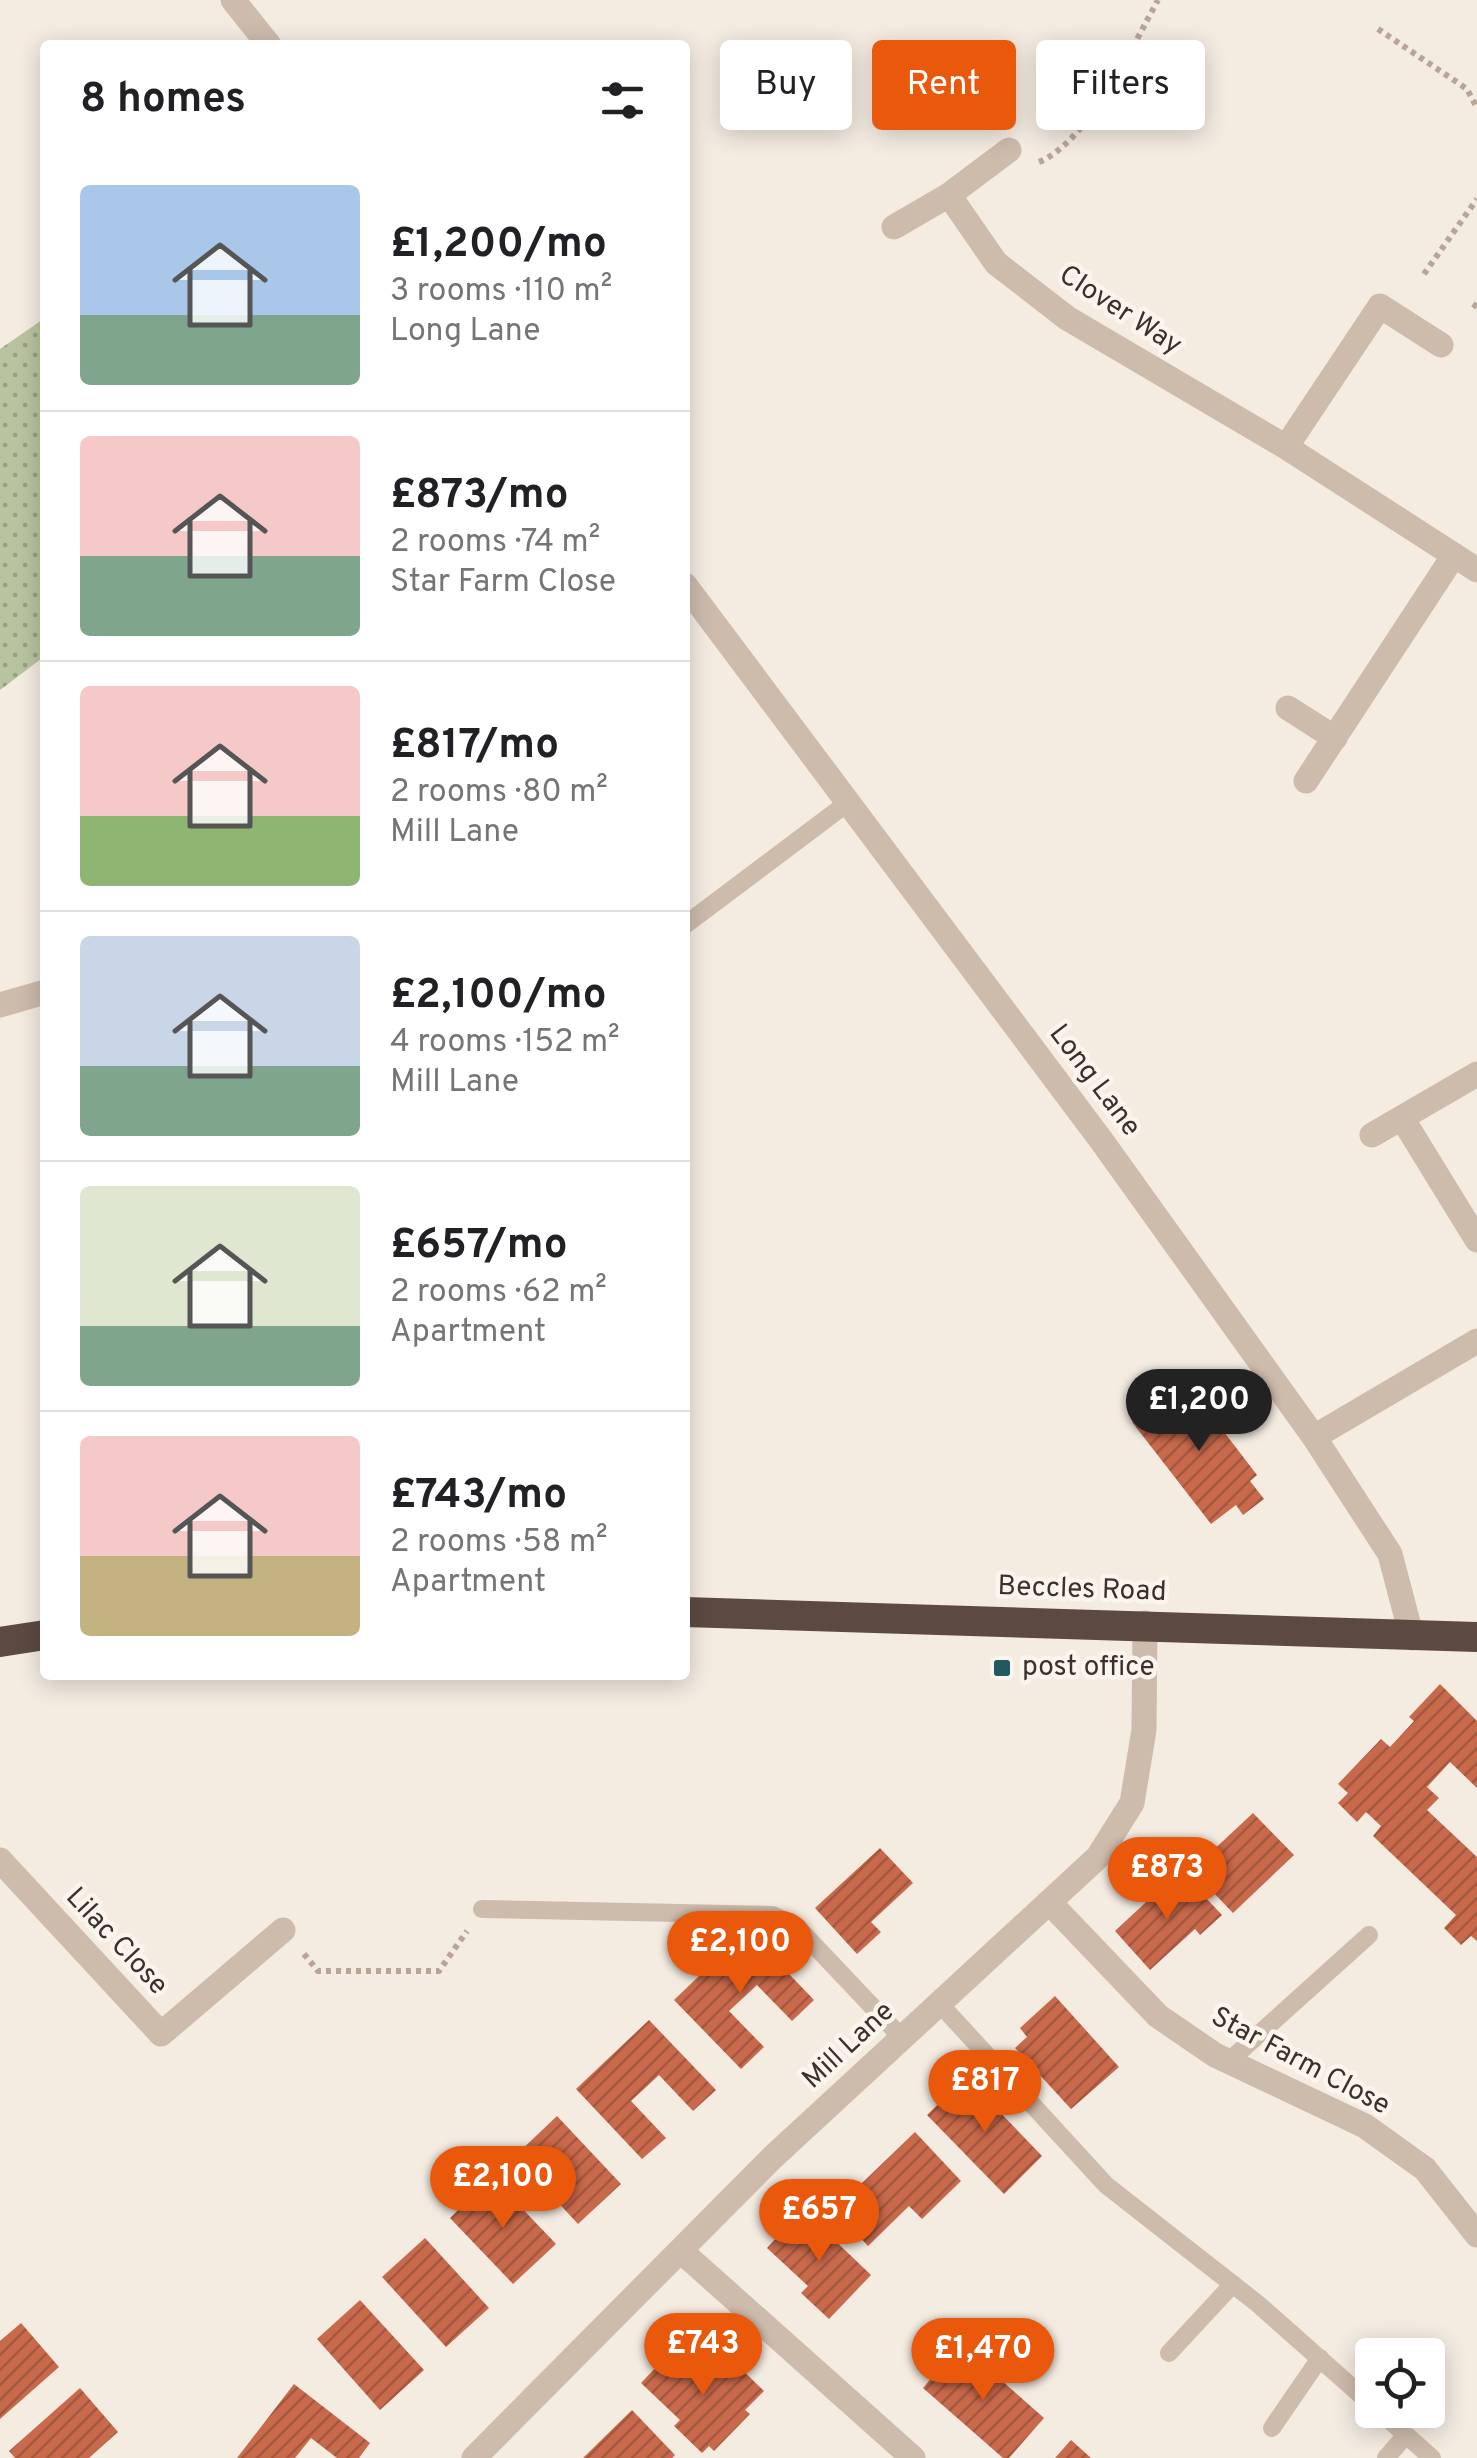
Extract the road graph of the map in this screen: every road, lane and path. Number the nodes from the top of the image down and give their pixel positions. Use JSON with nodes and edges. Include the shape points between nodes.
{"nodes":[{"id":1,"x":233,"y":0,"type":"edge"},
{"id":2,"x":1158,"y":0,"type":"edge"},
{"id":3,"x":1378,"y":29,"type":"dead end"},
{"id":4,"x":265,"y":40,"type":"edge"},
{"id":5,"x":1477,"y":108,"type":"edge"},
{"id":6,"x":1009,"y":150,"type":"joint"},
{"id":7,"x":949,"y":195,"type":"junction"},
{"id":8,"x":1477,"y":199,"type":"edge"},
{"id":9,"x":894,"y":227,"type":"dead end"},
{"id":10,"x":1424,"y":274,"type":"dead end"},
{"id":11,"x":1441,"y":346,"type":"dead end"},
{"id":12,"x":1286,"y":447,"type":"junction"},
{"id":13,"x":1454,"y":555,"type":"junction"},
{"id":14,"x":1477,"y":570,"type":"edge"},
{"id":15,"x":690,"y":592,"type":"edge"},
{"id":16,"x":1288,"y":708,"type":"dead end"},
{"id":17,"x":1335,"y":738,"type":"junction"},
{"id":18,"x":1306,"y":781,"type":"dead end"},
{"id":19,"x":846,"y":804,"type":"junction"},
{"id":20,"x":690,"y":921,"type":"edge"},
{"id":21,"x":40,"y":993,"type":"edge"},
{"id":22,"x":0,"y":1005,"type":"edge"},
{"id":23,"x":1477,"y":1074,"type":"edge"},
{"id":24,"x":1402,"y":1118,"type":"junction"},
{"id":25,"x":1372,"y":1135,"type":"dead end"},
{"id":26,"x":1477,"y":1240,"type":"edge"},
{"id":27,"x":1477,"y":1341,"type":"edge"},
{"id":28,"x":1314,"y":1438,"type":"junction"},
{"id":29,"x":690,"y":1612,"type":"edge"},
{"id":30,"x":1145,"y":1623,"type":"junction"},
{"id":31,"x":40,"y":1636,"type":"edge"},
{"id":32,"x":1477,"y":1637,"type":"edge"},
{"id":33,"x":1412,"y":1638,"type":"junction"},
{"id":34,"x":0,"y":1642,"type":"edge"},
{"id":35,"x":0,"y":1860,"type":"edge"},
{"id":36,"x":1049,"y":1902,"type":"junction"},
{"id":37,"x":482,"y":1909,"type":"joint"},
{"id":38,"x":283,"y":1930,"type":"joint"},
{"id":39,"x":1369,"y":1935,"type":"dead end"},
{"id":40,"x":939,"y":2003,"type":"junction"},
{"id":41,"x":902,"y":2038,"type":"junction"},
{"id":42,"x":1229,"y":2061,"type":"junction"},
{"id":43,"x":1477,"y":2235,"type":"edge"},
{"id":44,"x":682,"y":2252,"type":"junction"},
{"id":45,"x":1234,"y":2284,"type":"junction"},
{"id":46,"x":1169,"y":2353,"type":"dead end"},
{"id":47,"x":1320,"y":2358,"type":"junction"},
{"id":48,"x":1355,"y":2390,"type":"edge"},
{"id":49,"x":1272,"y":2428,"type":"dead end"},
{"id":50,"x":1398,"y":2428,"type":"edge"},
{"id":51,"x":1406,"y":2435,"type":"junction"},
{"id":52,"x":474,"y":2458,"type":"edge"},
{"id":53,"x":912,"y":2458,"type":"edge"},
{"id":54,"x":1386,"y":2458,"type":"edge"},
{"id":55,"x":1432,"y":2458,"type":"edge"}],
"edges":[{"from":1,"to":4,"type":"street"},
{"from":2,"to":6,"type":"path","via":[[1080,128],[1045,160],[1027,165]]},
{"from":3,"to":5,"type":"path","via":[[1467,90]]},
{"from":6,"to":7,"type":"street"},
{"from":7,"to":9,"type":"street"},
{"from":7,"to":12,"type":"street","name":"Clover Way","via":[[996,262],[1067,318]]},
{"from":8,"to":10,"type":"path"},
{"from":11,"to":12,"type":"street","via":[[1380,306]]},
{"from":12,"to":13,"type":"street","name":"Clover Way"},
{"from":13,"to":14,"type":"street","name":"Clover Way"},
{"from":13,"to":17,"type":"street"},
{"from":15,"to":19,"type":"street","name":"Long Lane"},
{"from":16,"to":17,"type":"street"},
{"from":17,"to":18,"type":"street"},
{"from":19,"to":20,"type":"lane"},
{"from":19,"to":28,"type":"street","name":"Long Lane","via":[[1101,1140]]},
{"from":21,"to":22,"type":"street"},
{"from":23,"to":24,"type":"street"},
{"from":24,"to":25,"type":"street"},
{"from":24,"to":26,"type":"street"},
{"from":27,"to":28,"type":"street"},
{"from":28,"to":33,"type":"street","name":"Long Lane","via":[[1390,1554]]},
{"from":29,"to":30,"type":"highway","name":"Beccles Road"},
{"from":30,"to":33,"type":"highway","name":"Beccles Road"},
{"from":30,"to":36,"type":"street","name":"Mill Lane","via":[[1144,1730],[1132,1803],[1098,1856]]},
{"from":31,"to":34,"type":"highway"},
{"from":32,"to":33,"type":"highway","name":"Beccles Road"},
{"from":35,"to":38,"type":"street","name":"Lilac Close","via":[[160,2034]]},
{"from":36,"to":40,"type":"street","name":"Mill Lane"},
{"from":36,"to":42,"type":"street","name":"Star Farm Close","via":[[1158,2016]]},
{"from":37,"to":38,"type":"path","via":[[440,1971],[318,1971]]},
{"from":37,"to":41,"type":"lane","via":[[773,1915],[796,1926]]},
{"from":39,"to":42,"type":"lane"},
{"from":40,"to":41,"type":"street","name":"Mill Lane"},
{"from":40,"to":45,"type":"lane","via":[[1106,2185]]},
{"from":41,"to":44,"type":"street","name":"Mill Lane"},
{"from":42,"to":43,"type":"street","name":"Star Farm Close","via":[[1364,2126],[1425,2169]]},
{"from":44,"to":52,"type":"street","name":"Mill Lane"},
{"from":44,"to":53,"type":"street"},
{"from":45,"to":46,"type":"lane"},
{"from":45,"to":47,"type":"lane"},
{"from":47,"to":48,"type":"lane"},
{"from":47,"to":49,"type":"lane"},
{"from":50,"to":51,"type":"lane"},
{"from":51,"to":54,"type":"lane"},
{"from":51,"to":55,"type":"lane"}]}
